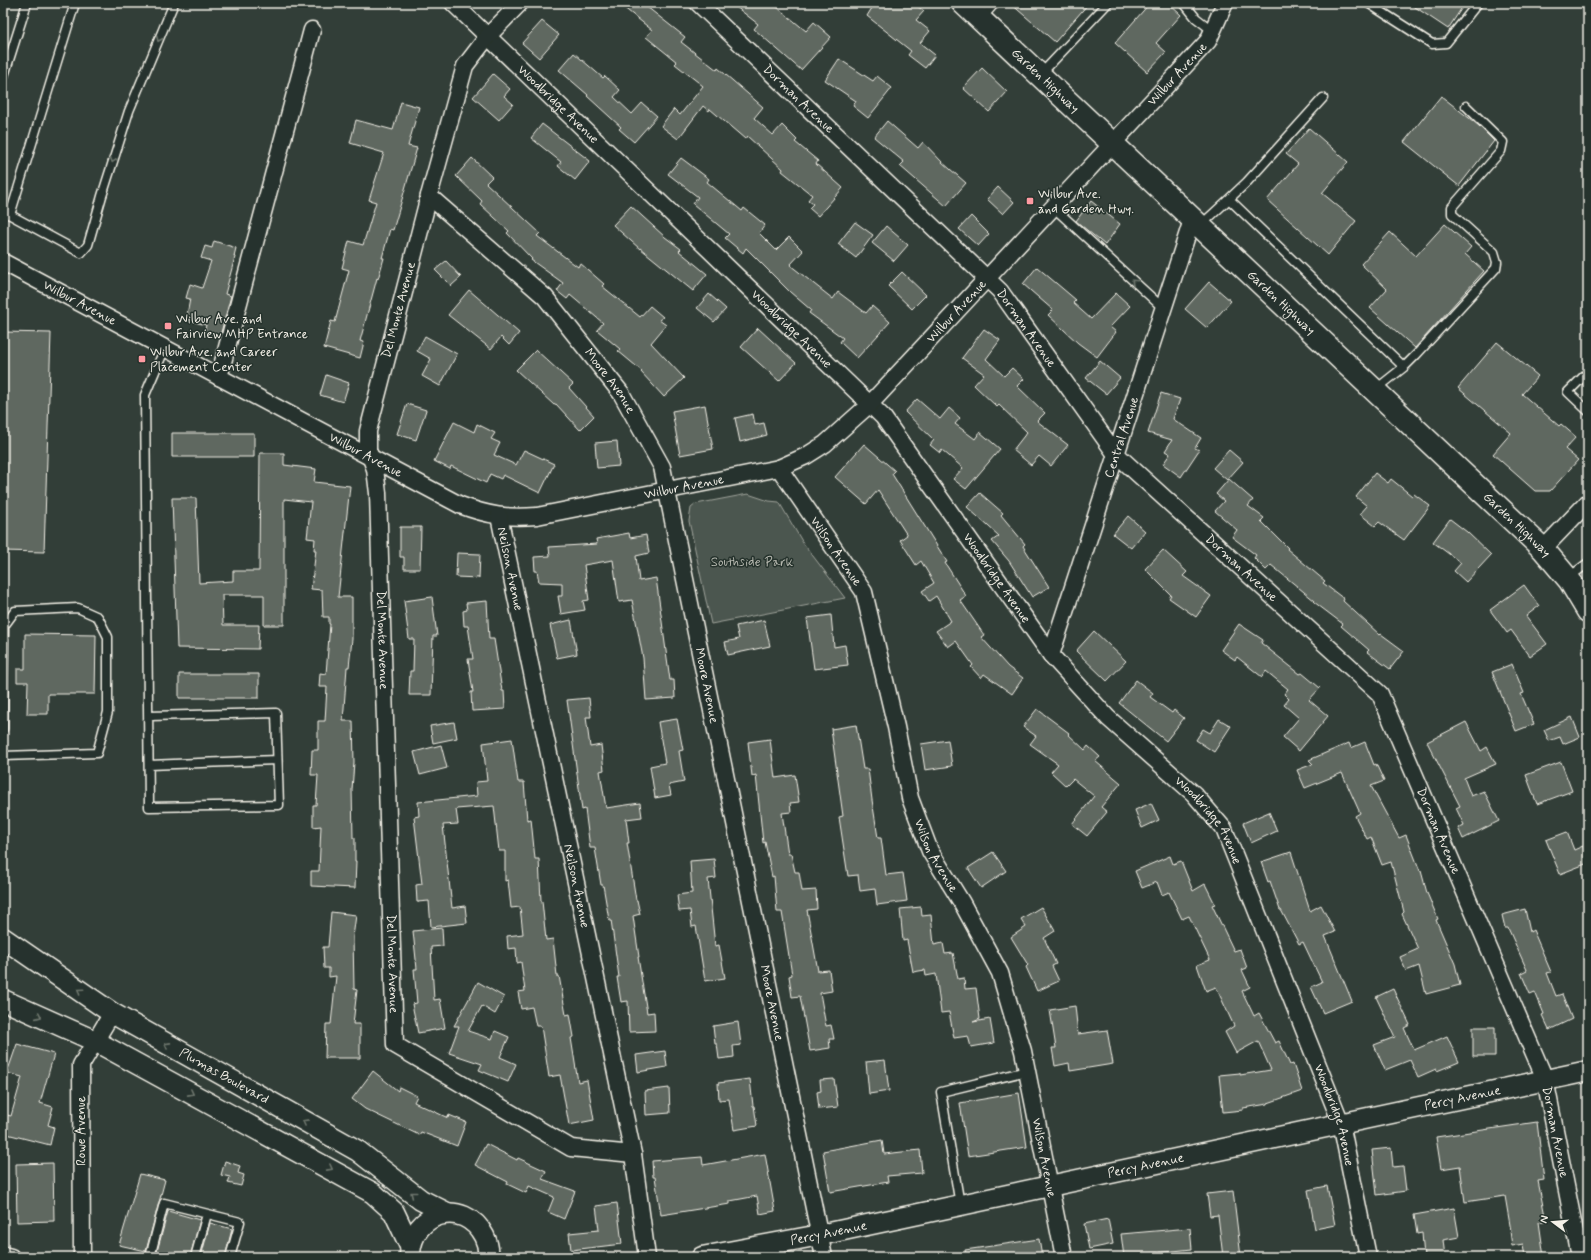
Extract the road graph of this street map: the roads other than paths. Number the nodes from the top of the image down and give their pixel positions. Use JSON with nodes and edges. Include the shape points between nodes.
{"nodes":[{"id":1,"x":27,"y":3,"type":"edge"},
{"id":2,"x":75,"y":3,"type":"edge"},
{"id":3,"x":174,"y":3,"type":"edge"},
{"id":4,"x":453,"y":3,"type":"edge"},
{"id":5,"x":520,"y":3,"type":"edge"},
{"id":6,"x":698,"y":3,"type":"edge"},
{"id":7,"x":963,"y":3,"type":"edge"},
{"id":8,"x":995,"y":3,"type":"edge"},
{"id":9,"x":1108,"y":3,"type":"edge"},
{"id":10,"x":1184,"y":3,"type":"edge"},
{"id":11,"x":1225,"y":3,"type":"edge"},
{"id":12,"x":1368,"y":3,"type":"edge"},
{"id":13,"x":1478,"y":3,"type":"edge"},
{"id":14,"x":980,"y":19,"type":"junction"},
{"id":15,"x":312,"y":30,"type":"dead end"},
{"id":16,"x":1213,"y":31,"type":"junction"},
{"id":17,"x":488,"y":36,"type":"junction"},
{"id":18,"x":1039,"y":76,"type":"junction"},
{"id":19,"x":3,"y":79,"type":"edge"},
{"id":20,"x":1323,"y":98,"type":"dead end"},
{"id":21,"x":1466,"y":106,"type":"dead end"},
{"id":22,"x":1111,"y":144,"type":"junction"},
{"id":23,"x":429,"y":196,"type":"junction"},
{"id":24,"x":1229,"y":199,"type":"junction"},
{"id":25,"x":1053,"y":207,"type":"junction"},
{"id":26,"x":6,"y":213,"type":"edge"},
{"id":27,"x":1196,"y":223,"type":"junction"},
{"id":28,"x":3,"y":262,"type":"edge"},
{"id":29,"x":987,"y":277,"type":"junction"},
{"id":30,"x":1163,"y":308,"type":"junction"},
{"id":31,"x":165,"y":348,"type":"junction"},
{"id":32,"x":1404,"y":367,"type":"junction"},
{"id":33,"x":1588,"y":372,"type":"edge"},
{"id":34,"x":219,"y":377,"type":"junction"},
{"id":35,"x":1374,"y":391,"type":"junction"},
{"id":36,"x":870,"y":404,"type":"junction"},
{"id":37,"x":1588,"y":411,"type":"edge"},
{"id":38,"x":1115,"y":453,"type":"junction"},
{"id":39,"x":371,"y":458,"type":"junction"},
{"id":40,"x":779,"y":468,"type":"junction"},
{"id":41,"x":667,"y":490,"type":"junction"},
{"id":42,"x":1588,"y":502,"type":"edge"},
{"id":43,"x":499,"y":516,"type":"junction"},
{"id":44,"x":1543,"y":549,"type":"junction"},
{"id":45,"x":1588,"y":563,"type":"edge"},
{"id":46,"x":1568,"y":578,"type":"junction"},
{"id":47,"x":1588,"y":611,"type":"edge"},
{"id":48,"x":1051,"y":655,"type":"junction"},
{"id":49,"x":149,"y":716,"type":"junction"},
{"id":50,"x":3,"y":729,"type":"edge"},
{"id":51,"x":3,"y":756,"type":"edge"},
{"id":52,"x":277,"y":760,"type":"junction"},
{"id":53,"x":149,"y":765,"type":"junction"},
{"id":54,"x":3,"y":938,"type":"edge"},
{"id":55,"x":3,"y":1000,"type":"edge"},
{"id":56,"x":112,"y":1013,"type":"junction"},
{"id":57,"x":95,"y":1041,"type":"junction"},
{"id":58,"x":1027,"y":1071,"type":"junction"},
{"id":59,"x":1588,"y":1071,"type":"edge"},
{"id":60,"x":1545,"y":1079,"type":"junction"},
{"id":61,"x":1341,"y":1123,"type":"junction"},
{"id":62,"x":633,"y":1154,"type":"junction"},
{"id":63,"x":1049,"y":1185,"type":"junction"},
{"id":64,"x":960,"y":1204,"type":"junction"},
{"id":65,"x":207,"y":1214,"type":"junction"},
{"id":66,"x":447,"y":1214,"type":"junction"},
{"id":67,"x":820,"y":1235,"type":"junction"},
{"id":68,"x":410,"y":1252,"type":"edge"},
{"id":69,"x":491,"y":1256,"type":"edge"},
{"id":70,"x":82,"y":1257,"type":"edge"},
{"id":71,"x":150,"y":1257,"type":"edge"},
{"id":72,"x":194,"y":1257,"type":"edge"},
{"id":73,"x":230,"y":1257,"type":"edge"},
{"id":74,"x":648,"y":1257,"type":"edge"},
{"id":75,"x":702,"y":1257,"type":"edge"},
{"id":76,"x":824,"y":1257,"type":"edge"},
{"id":77,"x":1064,"y":1257,"type":"edge"},
{"id":78,"x":1368,"y":1257,"type":"edge"},
{"id":79,"x":1580,"y":1257,"type":"edge"}],
"edges":[{"from":1,"to":19,"type":"lane"},
{"from":2,"to":26,"type":"lane"},
{"from":3,"to":26,"type":"lane","one_way":true,"via":[[129,111],[88,245],[81,253]]},
{"from":4,"to":17,"type":"street","name":"Woodbridge Avenue"},
{"from":5,"to":17,"type":"street","name":"Del Monte Avenue"},
{"from":6,"to":29,"type":"street","name":"Dorman Avenue"},
{"from":7,"to":14,"type":"main road","name":"Garden Highway"},
{"from":8,"to":14,"type":"lane"},
{"from":9,"to":18,"type":"lane"},
{"from":10,"to":16,"type":"lane","via":[[1196,18]]},
{"from":11,"to":16,"type":"street","name":"Wilbur Avenue"},
{"from":12,"to":13,"type":"lane","via":[[1432,44],[1446,43]]},
{"from":14,"to":18,"type":"main road","name":"Garden Highway"},
{"from":15,"to":34,"type":"street"},
{"from":16,"to":22,"type":"street","name":"Wilbur Avenue","via":[[1208,41]]},
{"from":17,"to":23,"type":"street","name":"Del Monte Avenue","via":[[465,66]]},
{"from":17,"to":36,"type":"street","name":"Woodbridge Avenue"},
{"from":18,"to":22,"type":"main road","name":"Garden Highway"},
{"from":20,"to":24,"type":"lane"},
{"from":21,"to":32,"type":"lane","via":[[1503,142],[1502,151],[1452,207],[1452,214],[1494,252],[1496,268]]},
{"from":22,"to":25,"type":"street","name":"Wilbur Avenue"},
{"from":22,"to":27,"type":"main road","name":"Garden Highway"},
{"from":23,"to":39,"type":"street","name":"Del Monte Avenue","via":[[368,431],[368,450]]},
{"from":23,"to":41,"type":"street","name":"Moore Avenue","via":[[545,297],[621,393],[662,467]]},
{"from":24,"to":27,"type":"lane"},
{"from":24,"to":32,"type":"lane"},
{"from":25,"to":29,"type":"street","name":"Wilbur Avenue"},
{"from":30,"to":25,"type":"lane","one_way":true},
{"from":27,"to":30,"type":"street","name":"Central Avenue"},
{"from":27,"to":35,"type":"main road","name":"Garden Highway"},
{"from":28,"to":31,"type":"street","name":"Wilbur Avenue"},
{"from":29,"to":36,"type":"street","name":"Wilbur Avenue"},
{"from":29,"to":38,"type":"street","name":"Dorman Avenue"},
{"from":30,"to":38,"type":"street","name":"Central Avenue"},
{"from":31,"to":34,"type":"street","name":"Wilbur Avenue"},
{"from":31,"to":49,"type":"lane","via":[[145,395]]},
{"from":32,"to":35,"type":"lane"},
{"from":33,"to":37,"type":"lane","via":[[1568,392]]},
{"from":34,"to":39,"type":"street","name":"Wilbur Avenue"},
{"from":35,"to":44,"type":"main road","name":"Garden Highway"},
{"from":36,"to":40,"type":"street","name":"Wilbur Avenue","via":[[825,444]]},
{"from":36,"to":48,"type":"street","name":"Woodbridge Avenue","via":[[883,417]]},
{"from":38,"to":48,"type":"street","name":"Central Avenue"},
{"from":38,"to":60,"type":"street","name":"Dorman Avenue","via":[[1380,694]]},
{"from":39,"to":43,"type":"street","name":"Wilbur Avenue","via":[[460,505]]},
{"from":39,"to":62,"type":"street","name":"Del Monte Avenue","via":[[378,493],[395,1045],[571,1148]]},
{"from":40,"to":41,"type":"street","name":"Wilbur Avenue"},
{"from":40,"to":58,"type":"street","name":"Wilson Avenue","via":[[864,592],[910,798],[930,851],[1000,973],[1024,1051]]},
{"from":41,"to":43,"type":"street","name":"Wilbur Avenue","via":[[537,516]]},
{"from":41,"to":67,"type":"street","name":"Moore Avenue"},
{"from":42,"to":44,"type":"street"},
{"from":43,"to":62,"type":"street","name":"Neilson Avenue"},
{"from":44,"to":46,"type":"main road","name":"Garden Highway"},
{"from":45,"to":46,"type":"lane"},
{"from":46,"to":47,"type":"main road","name":"Garden Highway"},
{"from":48,"to":61,"type":"street","name":"Woodbridge Avenue","via":[[1108,718],[1194,794],[1224,829]]},
{"from":49,"to":52,"type":"lane","via":[[276,713]]},
{"from":49,"to":53,"type":"lane"},
{"from":50,"to":51,"type":"lane","via":[[4,626],[15,611],[78,608],[98,617],[108,637],[108,712],[98,752]]},
{"from":52,"to":53,"type":"lane"},
{"from":52,"to":53,"type":"lane","via":[[279,804],[150,807]]},
{"from":56,"to":54,"type":"street","name":"Plumas Boulevard","one_way":true},
{"from":55,"to":57,"type":"street","one_way":true},
{"from":56,"to":57,"type":"street","name":"Rowe Avenue"},
{"from":66,"to":56,"type":"street","name":"Plumas Boulevard","one_way":true,"via":[[421,1200],[358,1151]]},
{"from":57,"to":68,"type":"street","one_way":true,"via":[[373,1192],[394,1212]]},
{"from":57,"to":70,"type":"street","name":"Rowe Avenue","via":[[81,1065]]},
{"from":58,"to":63,"type":"street","name":"Wilson Avenue"},
{"from":58,"to":64,"type":"lane","via":[[941,1092]]},
{"from":59,"to":60,"type":"street","name":"Percy Avenue"},
{"from":60,"to":61,"type":"street","name":"Percy Avenue"},
{"from":60,"to":79,"type":"street","name":"Dorman Avenue"},
{"from":61,"to":63,"type":"street","name":"Percy Avenue"},
{"from":61,"to":78,"type":"street","name":"Woodbridge Avenue"},
{"from":62,"to":74,"type":"street","name":"Neilson Avenue"},
{"from":63,"to":64,"type":"street","name":"Percy Avenue"},
{"from":63,"to":77,"type":"street","name":"Wilson Avenue"},
{"from":64,"to":67,"type":"street","name":"Percy Avenue"},
{"from":65,"to":71,"type":"lane","via":[[164,1203]]},
{"from":65,"to":72,"type":"lane"},
{"from":65,"to":73,"type":"lane","via":[[240,1222]]},
{"from":66,"to":68,"type":"street","via":[[434,1216],[423,1223],[414,1234]]},
{"from":66,"to":69,"type":"street","via":[[460,1215],[472,1220],[487,1241]]},
{"from":67,"to":75,"type":"street","name":"Percy Avenue"},
{"from":67,"to":76,"type":"street","name":"Moore Avenue"}]}
